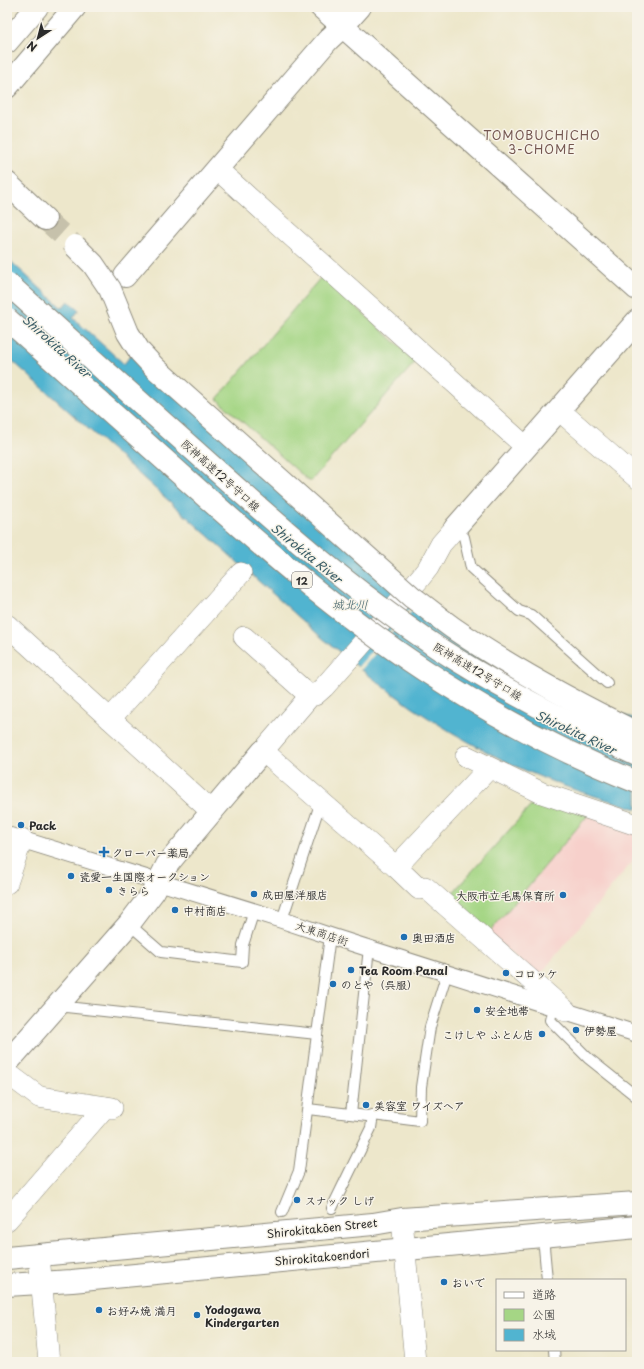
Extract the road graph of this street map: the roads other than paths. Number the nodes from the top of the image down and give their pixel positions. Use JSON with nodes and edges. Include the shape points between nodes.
{"nodes":[{"id":1,"x":37,"y":7,"type":"edge"},
{"id":2,"x":75,"y":7,"type":"edge"},
{"id":3,"x":321,"y":7,"type":"edge"},
{"id":4,"x":360,"y":7,"type":"edge"},
{"id":5,"x":343,"y":26,"type":"junction"},
{"id":6,"x":7,"y":42,"type":"edge"},
{"id":7,"x":7,"y":86,"type":"edge"},
{"id":8,"x":217,"y":169,"type":"junction"},
{"id":9,"x":7,"y":183,"type":"edge"},
{"id":10,"x":45,"y":219,"type":"tunnel mouth"},
{"id":11,"x":76,"y":246,"type":"tunnel mouth"},
{"id":12,"x":125,"y":276,"type":"dead end"},
{"id":13,"x":7,"y":283,"type":"edge"},
{"id":14,"x":637,"y":289,"type":"edge"},
{"id":15,"x":7,"y":319,"type":"edge"},
{"id":16,"x":637,"y":321,"type":"edge"},
{"id":17,"x":559,"y":410,"type":"junction"},
{"id":18,"x":526,"y":447,"type":"junction"},
{"id":19,"x":637,"y":478,"type":"edge"},
{"id":20,"x":455,"y":528,"type":"junction"},
{"id":21,"x":241,"y":573,"type":"dead end"},
{"id":22,"x":7,"y":625,"type":"edge"},
{"id":23,"x":244,"y":637,"type":"dead end"},
{"id":24,"x":607,"y":683,"type":"dead end"},
{"id":25,"x":310,"y":696,"type":"junction"},
{"id":26,"x":110,"y":719,"type":"junction"},
{"id":27,"x":637,"y":733,"type":"edge"},
{"id":28,"x":263,"y":751,"type":"junction"},
{"id":29,"x":637,"y":754,"type":"edge"},
{"id":30,"x":466,"y":756,"type":"dead end"},
{"id":31,"x":489,"y":768,"type":"junction"},
{"id":32,"x":637,"y":782,"type":"edge"},
{"id":33,"x":321,"y":801,"type":"junction"},
{"id":34,"x":211,"y":811,"type":"junction"},
{"id":35,"x":637,"y":825,"type":"edge"},
{"id":36,"x":15,"y":837,"type":"edge"},
{"id":37,"x":396,"y":867,"type":"junction"},
{"id":38,"x":158,"y":882,"type":"junction"},
{"id":39,"x":7,"y":883,"type":"edge"},
{"id":40,"x":254,"y":911,"type":"junction"},
{"id":41,"x":282,"y":920,"type":"junction"},
{"id":42,"x":129,"y":924,"type":"junction"},
{"id":43,"x":330,"y":936,"type":"junction"},
{"id":44,"x":369,"y":948,"type":"junction"},
{"id":45,"x":447,"y":973,"type":"junction"},
{"id":46,"x":57,"y":1006,"type":"junction"},
{"id":47,"x":560,"y":1009,"type":"junction"},
{"id":48,"x":317,"y":1034,"type":"junction"},
{"id":49,"x":637,"y":1034,"type":"edge"},
{"id":50,"x":7,"y":1063,"type":"edge"},
{"id":51,"x":7,"y":1073,"type":"edge"},
{"id":52,"x":637,"y":1097,"type":"edge"},
{"id":53,"x":308,"y":1109,"type":"junction"},
{"id":54,"x":351,"y":1114,"type":"junction"},
{"id":55,"x":373,"y":1115,"type":"junction"},
{"id":56,"x":637,"y":1203,"type":"edge"},
{"id":57,"x":332,"y":1208,"type":"dead end"},
{"id":58,"x":282,"y":1212,"type":"dead end"},
{"id":59,"x":402,"y":1219,"type":"junction"},
{"id":60,"x":7,"y":1220,"type":"edge"},
{"id":61,"x":637,"y":1227,"type":"edge"},
{"id":62,"x":543,"y":1236,"type":"junction"},
{"id":63,"x":404,"y":1249,"type":"junction"},
{"id":64,"x":39,"y":1256,"type":"junction"},
{"id":65,"x":7,"y":1258,"type":"edge"},
{"id":66,"x":547,"y":1279,"type":"edge"},
{"id":67,"x":42,"y":1282,"type":"junction"},
{"id":68,"x":7,"y":1285,"type":"edge"},
{"id":69,"x":554,"y":1351,"type":"edge"},
{"id":70,"x":49,"y":1362,"type":"edge"},
{"id":71,"x":415,"y":1362,"type":"edge"},
{"id":72,"x":555,"y":1362,"type":"edge"}],
"edges":[{"from":1,"to":6,"type":"main road"},
{"from":2,"to":7,"type":"main road"},
{"from":3,"to":5,"type":"main road"},
{"from":4,"to":5,"type":"main road"},
{"from":5,"to":8,"type":"main road","via":[[333,34]]},
{"from":5,"to":14,"type":"main road"},
{"from":8,"to":12,"type":"main road"},
{"from":8,"to":18,"type":"street"},
{"from":9,"to":10,"type":"main road"},
{"from":11,"to":27,"type":"main road","bridge":true,"via":[[93,264],[110,289],[128,333],[140,352],[155,368],[412,597],[486,650],[593,712]]},
{"from":13,"to":29,"type":"main road","name":"阪神高速12号守口線","number":"12","bridge":true,"via":[[287,533],[379,607],[438,648],[510,692]]},
{"from":15,"to":32,"type":"main road","number":"12","bridge":true,"via":[[269,553],[373,634],[423,670],[528,732]]},
{"from":16,"to":17,"type":"main road"},
{"from":17,"to":18,"type":"main road"},
{"from":17,"to":19,"type":"street"},
{"from":18,"to":20,"type":"main road"},
{"from":20,"to":24,"type":"lane","via":[[464,536],[471,568],[519,611],[531,615]]},
{"from":20,"to":25,"type":"street","bridge":true,"via":[[441,544],[420,578],[320,692]]},
{"from":21,"to":26,"type":"street"},
{"from":22,"to":26,"type":"street"},
{"from":23,"to":25,"type":"street"},
{"from":25,"to":28,"type":"street"},
{"from":26,"to":34,"type":"street"},
{"from":28,"to":33,"type":"street"},
{"from":28,"to":34,"type":"main road"},
{"from":30,"to":31,"type":"street"},
{"from":31,"to":35,"type":"street","via":[[542,793]]},
{"from":31,"to":37,"type":"street"},
{"from":33,"to":37,"type":"street"},
{"from":33,"to":41,"type":"lane"},
{"from":34,"to":38,"type":"main road","via":[[176,854]]},
{"from":36,"to":38,"type":"street","name":"大東商店街"},
{"from":36,"to":39,"type":"street"},
{"from":37,"to":47,"type":"street","via":[[419,889],[425,888]]},
{"from":38,"to":40,"type":"street","name":"大東商店街"},
{"from":38,"to":42,"type":"main road"},
{"from":40,"to":41,"type":"street","name":"大東商店街"},
{"from":40,"to":42,"type":"lane","via":[[243,945],[242,962],[161,952]]},
{"from":41,"to":43,"type":"street","name":"大東商店街"},
{"from":42,"to":46,"type":"main road"},
{"from":43,"to":44,"type":"street","name":"大東商店街"},
{"from":43,"to":48,"type":"lane"},
{"from":44,"to":45,"type":"street","name":"大東商店街"},
{"from":44,"to":54,"type":"lane"},
{"from":45,"to":47,"type":"street","name":"大東商店街"},
{"from":45,"to":55,"type":"lane","via":[[430,1027],[421,1087],[420,1121]]},
{"from":46,"to":48,"type":"lane"},
{"from":46,"to":50,"type":"main road"},
{"from":47,"to":49,"type":"street","name":"大東商店街"},
{"from":47,"to":52,"type":"lane","via":[[550,1020],[588,1058]]},
{"from":48,"to":53,"type":"lane"},
{"from":51,"to":60,"type":"street","via":[[39,1097],[108,1108]]},
{"from":53,"to":54,"type":"lane"},
{"from":53,"to":58,"type":"lane","via":[[299,1171]]},
{"from":54,"to":55,"type":"lane"},
{"from":55,"to":57,"type":"lane","via":[[371,1128]]},
{"from":56,"to":59,"type":"main road","name":"Shirokitakōen Street"},
{"from":59,"to":63,"type":"street"},
{"from":59,"to":64,"type":"main road","name":"Shirokitakōen Street"},
{"from":61,"to":62,"type":"main road","name":"Shirokitakoendori"},
{"from":62,"to":63,"type":"main road","name":"Shirokitakoendori"},
{"from":62,"to":66,"type":"lane"},
{"from":63,"to":67,"type":"main road","name":"Shirokitakoendori"},
{"from":63,"to":71,"type":"street"},
{"from":64,"to":65,"type":"main road","name":"Shirokitakōen Street"},
{"from":64,"to":67,"type":"street"},
{"from":67,"to":68,"type":"main road","name":"Shirokitakoendori"},
{"from":67,"to":70,"type":"street"},
{"from":69,"to":72,"type":"lane"}]}
